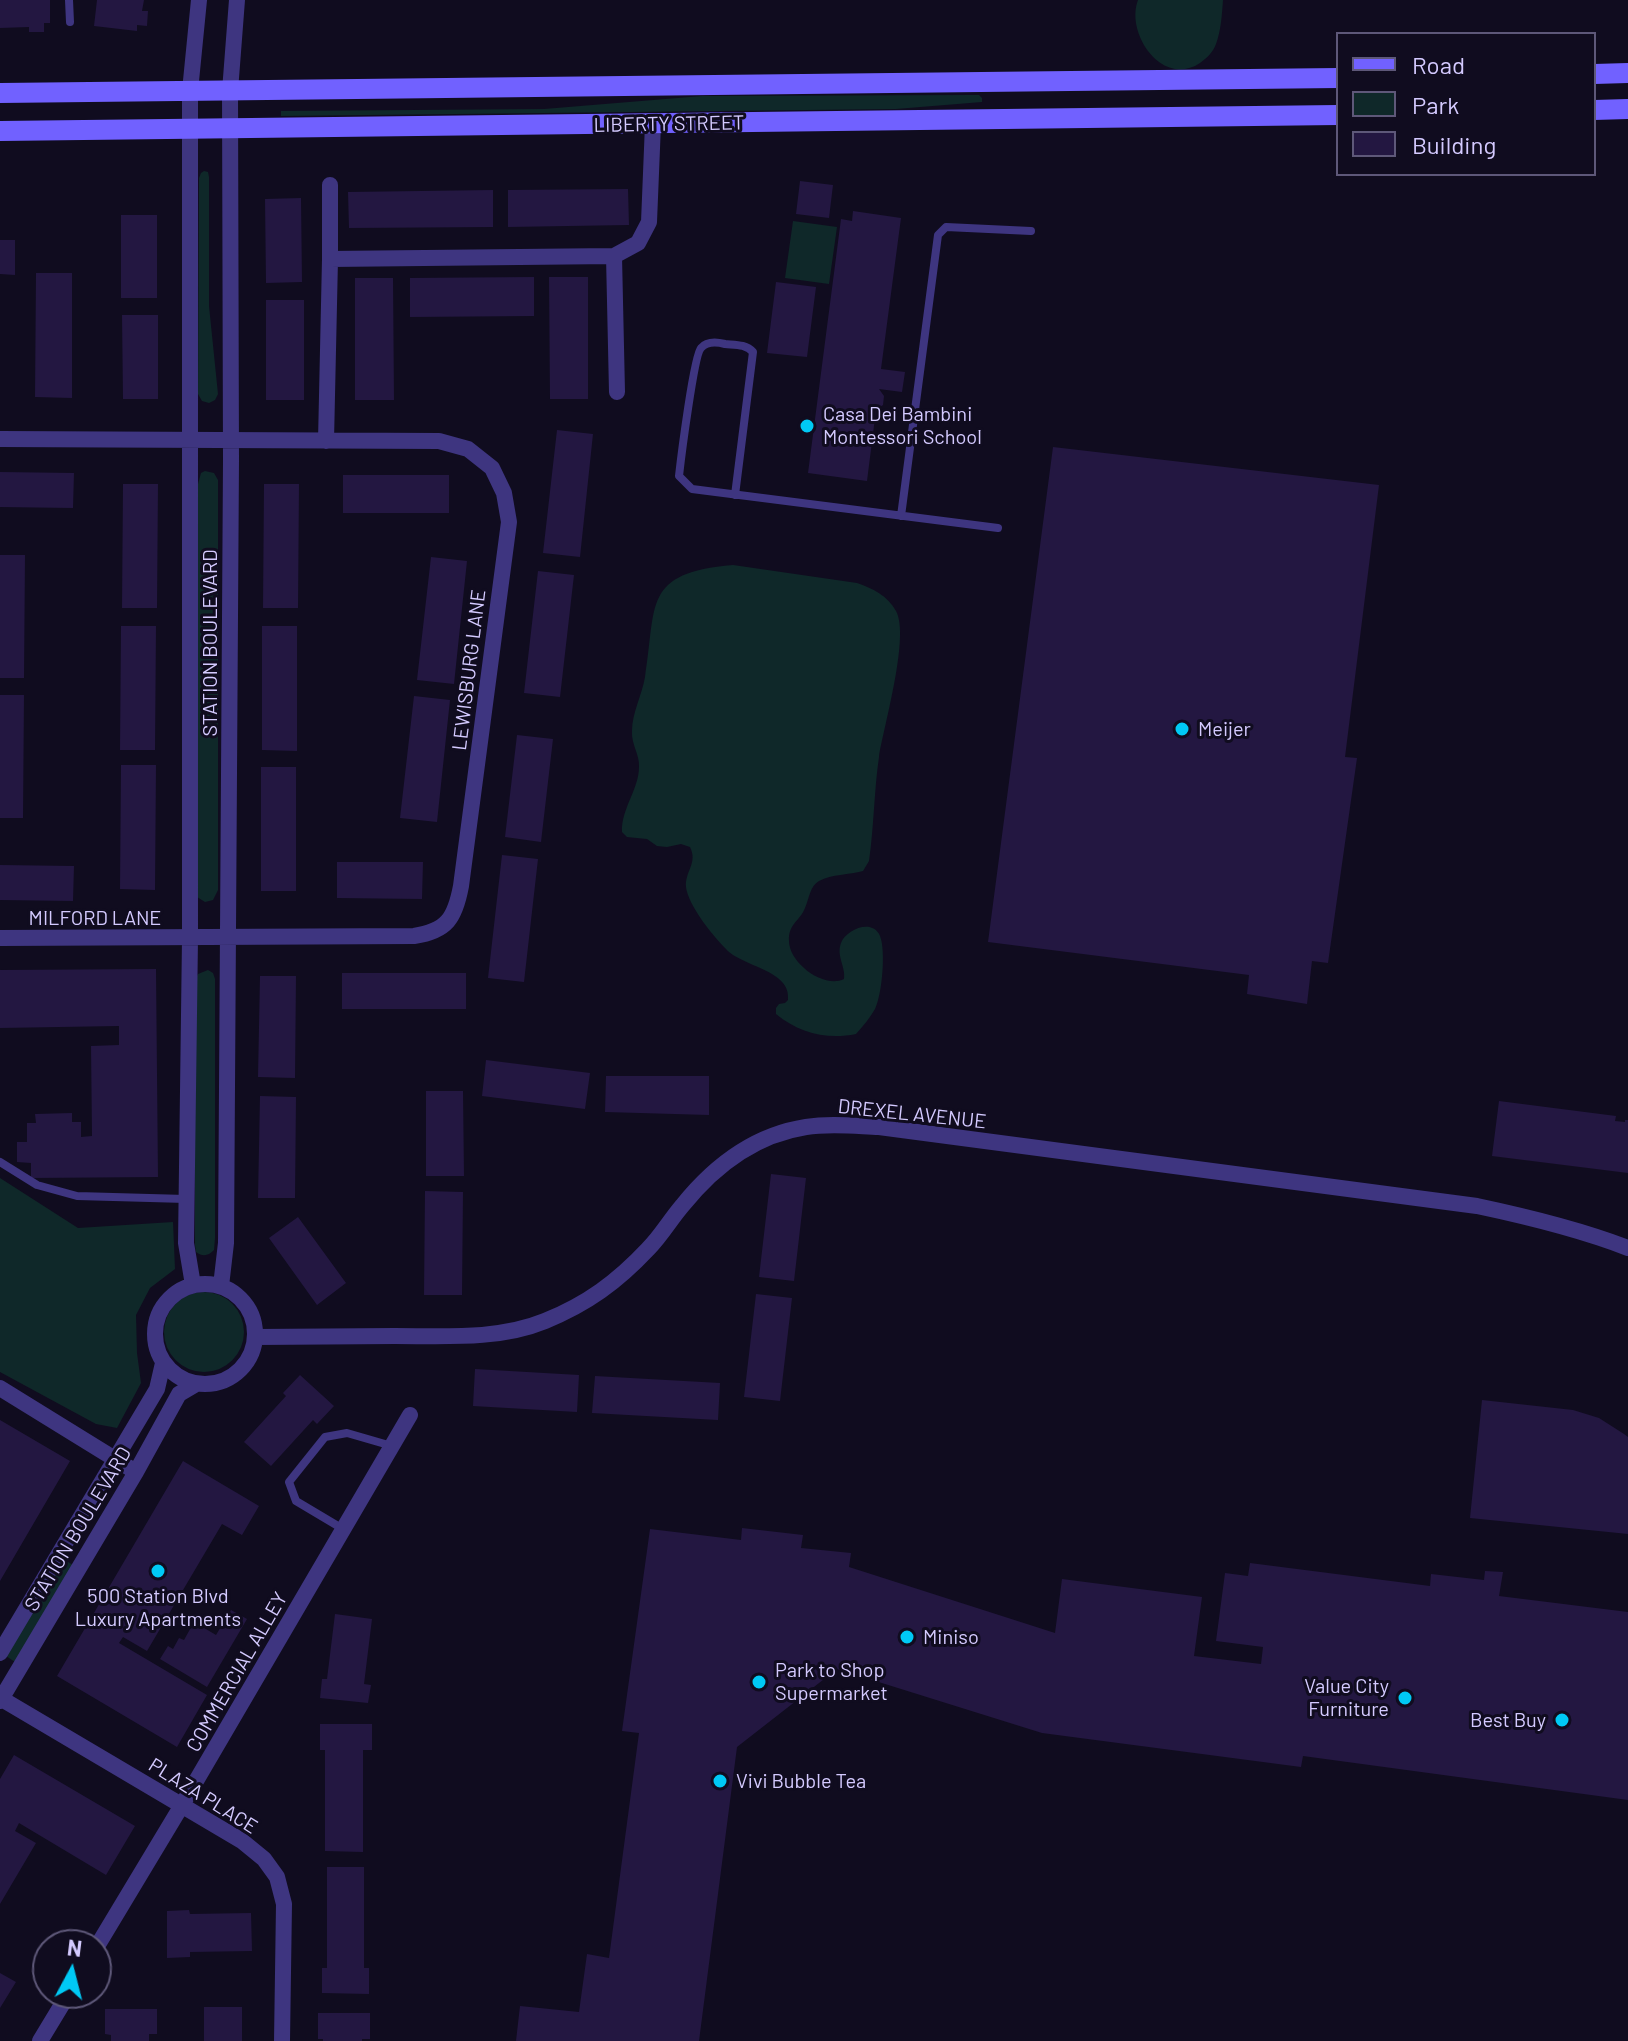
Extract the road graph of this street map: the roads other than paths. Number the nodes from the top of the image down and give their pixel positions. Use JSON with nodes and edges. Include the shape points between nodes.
{"nodes":[{"id":1,"x":69,"y":0,"type":"edge"},
{"id":2,"x":199,"y":0,"type":"edge"},
{"id":3,"x":237,"y":0,"type":"edge"},
{"id":4,"x":70,"y":22,"type":"dead end"},
{"id":5,"x":1628,"y":73,"type":"edge"},
{"id":6,"x":1596,"y":74,"type":"edge"},
{"id":7,"x":1336,"y":78,"type":"edge"},
{"id":8,"x":190,"y":91,"type":"junction"},
{"id":9,"x":230,"y":91,"type":"junction"},
{"id":10,"x":0,"y":93,"type":"edge"},
{"id":11,"x":1628,"y":109,"type":"edge"},
{"id":12,"x":1596,"y":110,"type":"edge"},
{"id":13,"x":1336,"y":115,"type":"edge"},
{"id":14,"x":653,"y":124,"type":"junction"},
{"id":15,"x":230,"y":129,"type":"junction"},
{"id":16,"x":190,"y":130,"type":"junction"},
{"id":17,"x":0,"y":131,"type":"edge"},
{"id":18,"x":330,"y":185,"type":"dead end"},
{"id":19,"x":1031,"y":231,"type":"dead end"},
{"id":20,"x":614,"y":256,"type":"junction"},
{"id":21,"x":330,"y":259,"type":"junction"},
{"id":22,"x":617,"y":392,"type":"dead end"},
{"id":23,"x":0,"y":439,"type":"edge"},
{"id":24,"x":189,"y":440,"type":"junction"},
{"id":25,"x":231,"y":441,"type":"junction"},
{"id":26,"x":326,"y":441,"type":"junction"},
{"id":27,"x":735,"y":495,"type":"junction"},
{"id":28,"x":901,"y":516,"type":"junction"},
{"id":29,"x":998,"y":528,"type":"dead end"},
{"id":30,"x":0,"y":938,"type":"edge"},
{"id":31,"x":190,"y":938,"type":"junction"},
{"id":32,"x":228,"y":938,"type":"junction"},
{"id":33,"x":0,"y":1162,"type":"edge"},
{"id":34,"x":187,"y":1199,"type":"junction"},
{"id":35,"x":1628,"y":1248,"type":"edge"},
{"id":36,"x":193,"y":1285,"type":"junction"},
{"id":37,"x":221,"y":1286,"type":"junction"},
{"id":38,"x":256,"y":1337,"type":"junction"},
{"id":39,"x":163,"y":1363,"type":"junction"},
{"id":40,"x":196,"y":1384,"type":"junction"},
{"id":41,"x":0,"y":1388,"type":"edge"},
{"id":42,"x":410,"y":1415,"type":"dead end"},
{"id":43,"x":392,"y":1446,"type":"junction"},
{"id":44,"x":114,"y":1459,"type":"junction"},
{"id":45,"x":136,"y":1472,"type":"junction"},
{"id":46,"x":343,"y":1529,"type":"junction"},
{"id":47,"x":65,"y":1543,"type":"junction"},
{"id":48,"x":85,"y":1556,"type":"junction"},
{"id":49,"x":0,"y":1653,"type":"edge"},
{"id":50,"x":0,"y":1699,"type":"edge"},
{"id":51,"x":182,"y":1805,"type":"junction"},
{"id":52,"x":107,"y":1929,"type":"edge"},
{"id":53,"x":59,"y":2009,"type":"edge"},
{"id":54,"x":40,"y":2041,"type":"edge"},
{"id":55,"x":282,"y":2041,"type":"edge"}],
"edges":[{"from":1,"to":4,"type":"lane"},
{"from":2,"to":8,"type":"street","name":"STATION BOULEVARD"},
{"from":3,"to":9,"type":"street","name":"STATION BOULEVARD"},
{"from":5,"to":6,"type":"street"},
{"from":7,"to":9,"type":"street","name":"LIBERTY STREET"},
{"from":8,"to":9,"type":"street","name":"LIBERTY STREET"},
{"from":8,"to":10,"type":"street","name":"LIBERTY STREET"},
{"from":8,"to":16,"type":"street","name":"STATION BOULEVARD"},
{"from":9,"to":15,"type":"street","name":"STATION BOULEVARD"},
{"from":11,"to":12,"type":"street"},
{"from":13,"to":14,"type":"street","name":"LIBERTY STREET"},
{"from":14,"to":15,"type":"street","name":"LIBERTY STREET"},
{"from":14,"to":20,"type":"street","via":[[649,222],[638,243]]},
{"from":15,"to":16,"type":"street","name":"LIBERTY STREET"},
{"from":15,"to":25,"type":"street","name":"STATION BOULEVARD"},
{"from":16,"to":17,"type":"street","name":"LIBERTY STREET"},
{"from":16,"to":24,"type":"street","name":"STATION BOULEVARD"},
{"from":18,"to":21,"type":"street"},
{"from":19,"to":28,"type":"lane","via":[[946,227],[938,235]]},
{"from":20,"to":21,"type":"street"},
{"from":20,"to":22,"type":"street"},
{"from":21,"to":26,"type":"street"},
{"from":23,"to":24,"type":"street"},
{"from":24,"to":25,"type":"street","name":"LEWISBURG LANE"},
{"from":24,"to":31,"type":"street","name":"STATION BOULEVARD"},
{"from":25,"to":26,"type":"street","name":"LEWISBURG LANE"},
{"from":25,"to":32,"type":"street","name":"STATION BOULEVARD"},
{"from":26,"to":32,"type":"street","name":"LEWISBURG LANE","via":[[439,441],[468,449],[492,468],[504,493],[509,522],[459,896],[447,922],[424,935]]},
{"from":27,"to":27,"type":"lane","via":[[692,489],[679,476],[698,351],[715,342],[753,352]]},
{"from":27,"to":28,"type":"lane"},
{"from":28,"to":29,"type":"lane"},
{"from":30,"to":31,"type":"street","name":"MILFORD LANE"},
{"from":31,"to":32,"type":"street","name":"LEWISBURG LANE"},
{"from":31,"to":34,"type":"street","name":"STATION BOULEVARD"},
{"from":32,"to":37,"type":"street","name":"STATION BOULEVARD","via":[[226,1243]]},
{"from":33,"to":34,"type":"lane","via":[[37,1185],[77,1196]]},
{"from":34,"to":36,"type":"street","name":"STATION BOULEVARD","via":[[186,1243]]},
{"from":35,"to":38,"type":"street","name":"DREXEL AVENUE","via":[[1564,1226],[1477,1206],[879,1127],[806,1127],[743,1148],[708,1175],[651,1246],[610,1286],[542,1322],[454,1336]]},
{"from":36,"to":37,"type":"street"},
{"from":36,"to":39,"type":"street","via":[[178,1291],[157,1316],[156,1348]]},
{"from":37,"to":38,"type":"street","via":[[247,1306]]},
{"from":38,"to":40,"type":"street","via":[[237,1374],[210,1385]]},
{"from":39,"to":40,"type":"street"},
{"from":39,"to":44,"type":"street","name":"STATION BOULEVARD","via":[[157,1389]]},
{"from":40,"to":45,"type":"street","name":"STATION BOULEVARD","via":[[181,1392]]},
{"from":41,"to":44,"type":"street"},
{"from":42,"to":43,"type":"street","name":"COMMERCIAL ALLEY"},
{"from":43,"to":46,"type":"street","name":"COMMERCIAL ALLEY"},
{"from":43,"to":46,"type":"lane","via":[[347,1433],[325,1437],[289,1482],[296,1501]]},
{"from":44,"to":45,"type":"street"},
{"from":44,"to":47,"type":"street","name":"STATION BOULEVARD"},
{"from":45,"to":48,"type":"street","name":"STATION BOULEVARD"},
{"from":46,"to":51,"type":"street","name":"COMMERCIAL ALLEY"},
{"from":47,"to":48,"type":"street"},
{"from":47,"to":49,"type":"street","name":"STATION BOULEVARD"},
{"from":48,"to":50,"type":"street","name":"STATION BOULEVARD"},
{"from":50,"to":51,"type":"street","name":"PLAZA PLACE"},
{"from":51,"to":52,"type":"street","name":"COMMERCIAL ALLEY"},
{"from":51,"to":55,"type":"street","name":"PLAZA PLACE","via":[[242,1841],[277,1877],[284,1904]]},
{"from":53,"to":54,"type":"street"}]}
